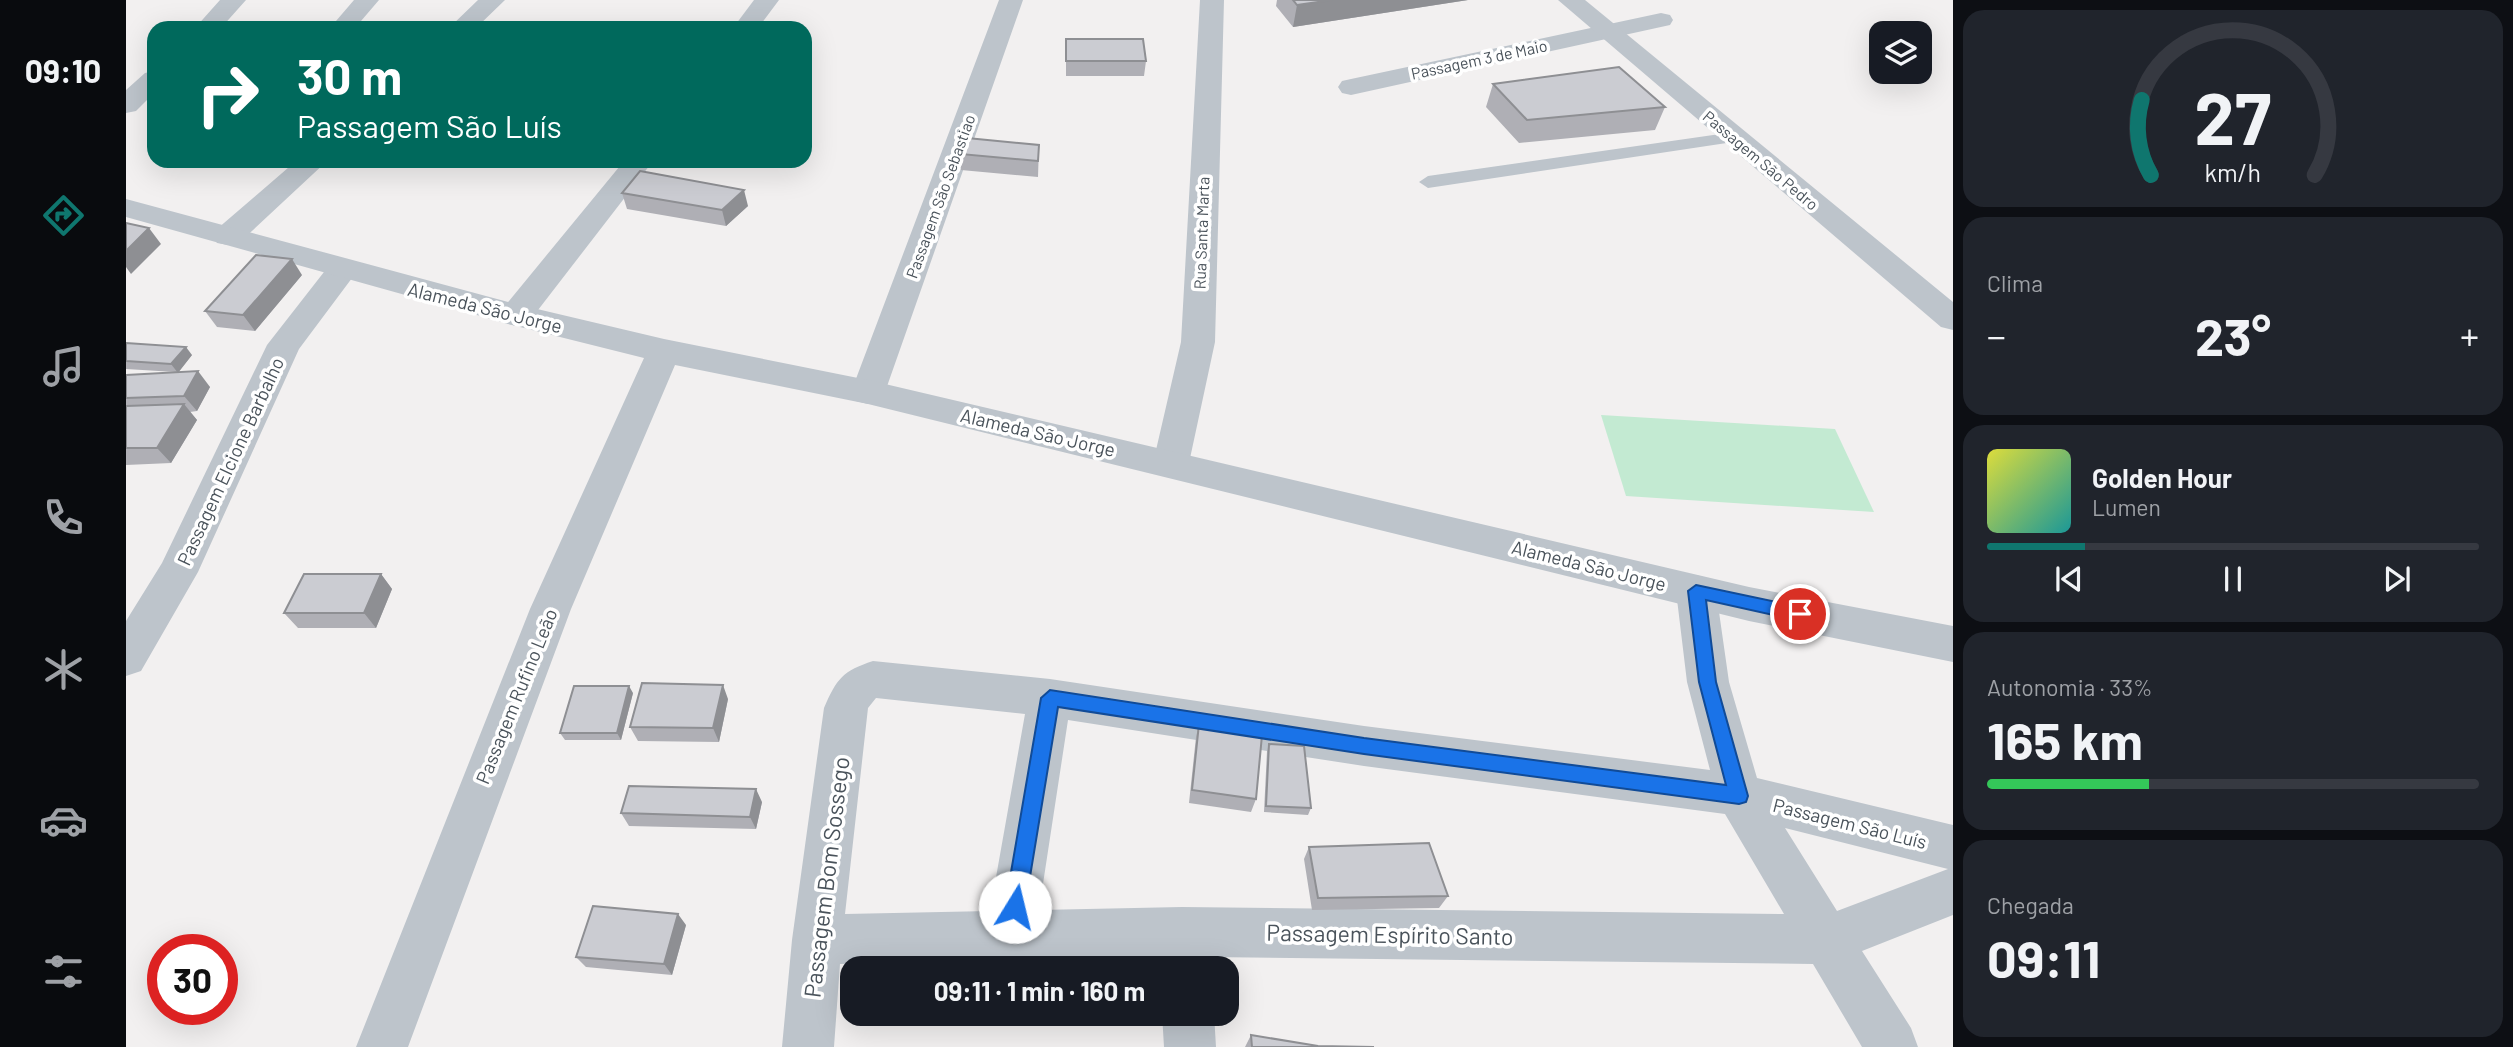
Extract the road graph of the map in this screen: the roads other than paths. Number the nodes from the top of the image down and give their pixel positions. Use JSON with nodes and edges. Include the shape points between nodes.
{"nodes":[{"id":1,"x":234,"y":0,"type":"edge"},
{"id":2,"x":368,"y":0,"type":"edge"},
{"id":3,"x":493,"y":0,"type":"edge"},
{"id":4,"x":767,"y":0,"type":"edge"},
{"id":5,"x":1011,"y":0,"type":"edge"},
{"id":6,"x":1212,"y":0,"type":"edge"},
{"id":7,"x":1570,"y":0,"type":"edge"},
{"id":8,"x":1661,"y":20,"type":"dead end"},
{"id":9,"x":214,"y":21,"type":"edge"},
{"id":10,"x":348,"y":21,"type":"edge"},
{"id":11,"x":469,"y":21,"type":"edge"},
{"id":12,"x":750,"y":21,"type":"edge"},
{"id":13,"x":1607,"y":32,"type":"junction"},
{"id":14,"x":147,"y":86,"type":"edge"},
{"id":15,"x":1351,"y":87,"type":"dead end"},
{"id":16,"x":126,"y":105,"type":"edge"},
{"id":17,"x":1734,"y":137,"type":"junction"},
{"id":18,"x":305,"y":168,"type":"edge"},
{"id":19,"x":633,"y":168,"type":"edge"},
{"id":20,"x":1428,"y":182,"type":"dead end"},
{"id":21,"x":126,"y":208,"type":"edge"},
{"id":22,"x":228,"y":236,"type":"junction"},
{"id":23,"x":342,"y":270,"type":"junction"},
{"id":24,"x":516,"y":316,"type":"junction"},
{"id":25,"x":1953,"y":319,"type":"edge"},
{"id":26,"x":664,"y":351,"type":"junction"},
{"id":27,"x":868,"y":392,"type":"junction"},
{"id":28,"x":1171,"y":463,"type":"junction"},
{"id":29,"x":1696,"y":591,"type":"junction"},
{"id":30,"x":1953,"y":644,"type":"edge"},
{"id":31,"x":126,"y":657,"type":"edge"},
{"id":32,"x":1050,"y":698,"type":"junction"},
{"id":33,"x":846,"y":708,"type":"joint"},
{"id":34,"x":1739,"y":796,"type":"junction"},
{"id":35,"x":1953,"y":848,"type":"edge"},
{"id":36,"x":1953,"y":891,"type":"edge"},
{"id":37,"x":1011,"y":933,"type":"junction"},
{"id":38,"x":1828,"y":939,"type":"junction"},
{"id":39,"x":817,"y":940,"type":"junction"},
{"id":40,"x":1183,"y":950,"type":"edge"},
{"id":41,"x":1189,"y":1026,"type":"edge"},
{"id":42,"x":383,"y":1047,"type":"edge"},
{"id":43,"x":808,"y":1047,"type":"edge"},
{"id":44,"x":1190,"y":1047,"type":"edge"},
{"id":45,"x":1892,"y":1047,"type":"edge"}],
"edges":[{"from":1,"to":9,"type":"street"},
{"from":2,"to":10,"type":"street"},
{"from":3,"to":11,"type":"street"},
{"from":4,"to":12,"type":"street"},
{"from":5,"to":27,"type":"street","name":"Passagem São Sebastiao"},
{"from":6,"to":28,"type":"street","name":"Rua Santa Marta","via":[[1198,342]]},
{"from":7,"to":13,"type":"street","name":"Passagem São Pedro"},
{"from":8,"to":13,"type":"street","name":"Passagem 3 de Maio"},
{"from":13,"to":15,"type":"street","name":"Passagem 3 de Maio"},
{"from":13,"to":17,"type":"street","name":"Passagem São Pedro"},
{"from":14,"to":16,"type":"street"},
{"from":17,"to":20,"type":"lane"},
{"from":17,"to":25,"type":"street","name":"Passagem São Pedro"},
{"from":18,"to":22,"type":"street"},
{"from":19,"to":24,"type":"street"},
{"from":21,"to":22,"type":"street","name":"Alameda São Jorge"},
{"from":22,"to":23,"type":"street","name":"Alameda São Jorge"},
{"from":23,"to":24,"type":"street","name":"Alameda São Jorge"},
{"from":23,"to":31,"type":"street","name":"Passagem Elcione Barbalho","via":[[284,345],[178,572]]},
{"from":24,"to":26,"type":"street","name":"Alameda São Jorge"},
{"from":26,"to":27,"type":"street","name":"Alameda São Jorge"},
{"from":26,"to":42,"type":"street","name":"Passagem Rufino Leão","via":[[607,469],[480,782]]},
{"from":27,"to":28,"type":"street","name":"Alameda São Jorge"},
{"from":28,"to":29,"type":"street","name":"Alameda São Jorge"},
{"from":29,"to":30,"type":"street","name":"Alameda São Jorge"},
{"from":29,"to":34,"type":"street","via":[[1707,682]]},
{"from":32,"to":33,"type":"street","name":"Passagem São Luís","via":[[873,679],[852,692]]},
{"from":32,"to":34,"type":"street","name":"Passagem São Luís"},
{"from":32,"to":37,"type":"street"},
{"from":33,"to":39,"type":"street","name":"Passagem Bom Sossego"},
{"from":34,"to":35,"type":"street","name":"Passagem São Luís"},
{"from":34,"to":38,"type":"street"},
{"from":36,"to":38,"type":"street","name":"Passagem Espírito Santo"},
{"from":37,"to":39,"type":"street","name":"Passagem Espírito Santo"},
{"from":37,"to":40,"type":"street","name":"Passagem Espírito Santo"},
{"from":38,"to":40,"type":"street","name":"Passagem Espírito Santo"},
{"from":38,"to":45,"type":"street"},
{"from":39,"to":43,"type":"street","name":"Passagem Bom Sossego"},
{"from":41,"to":44,"type":"street"}]}
